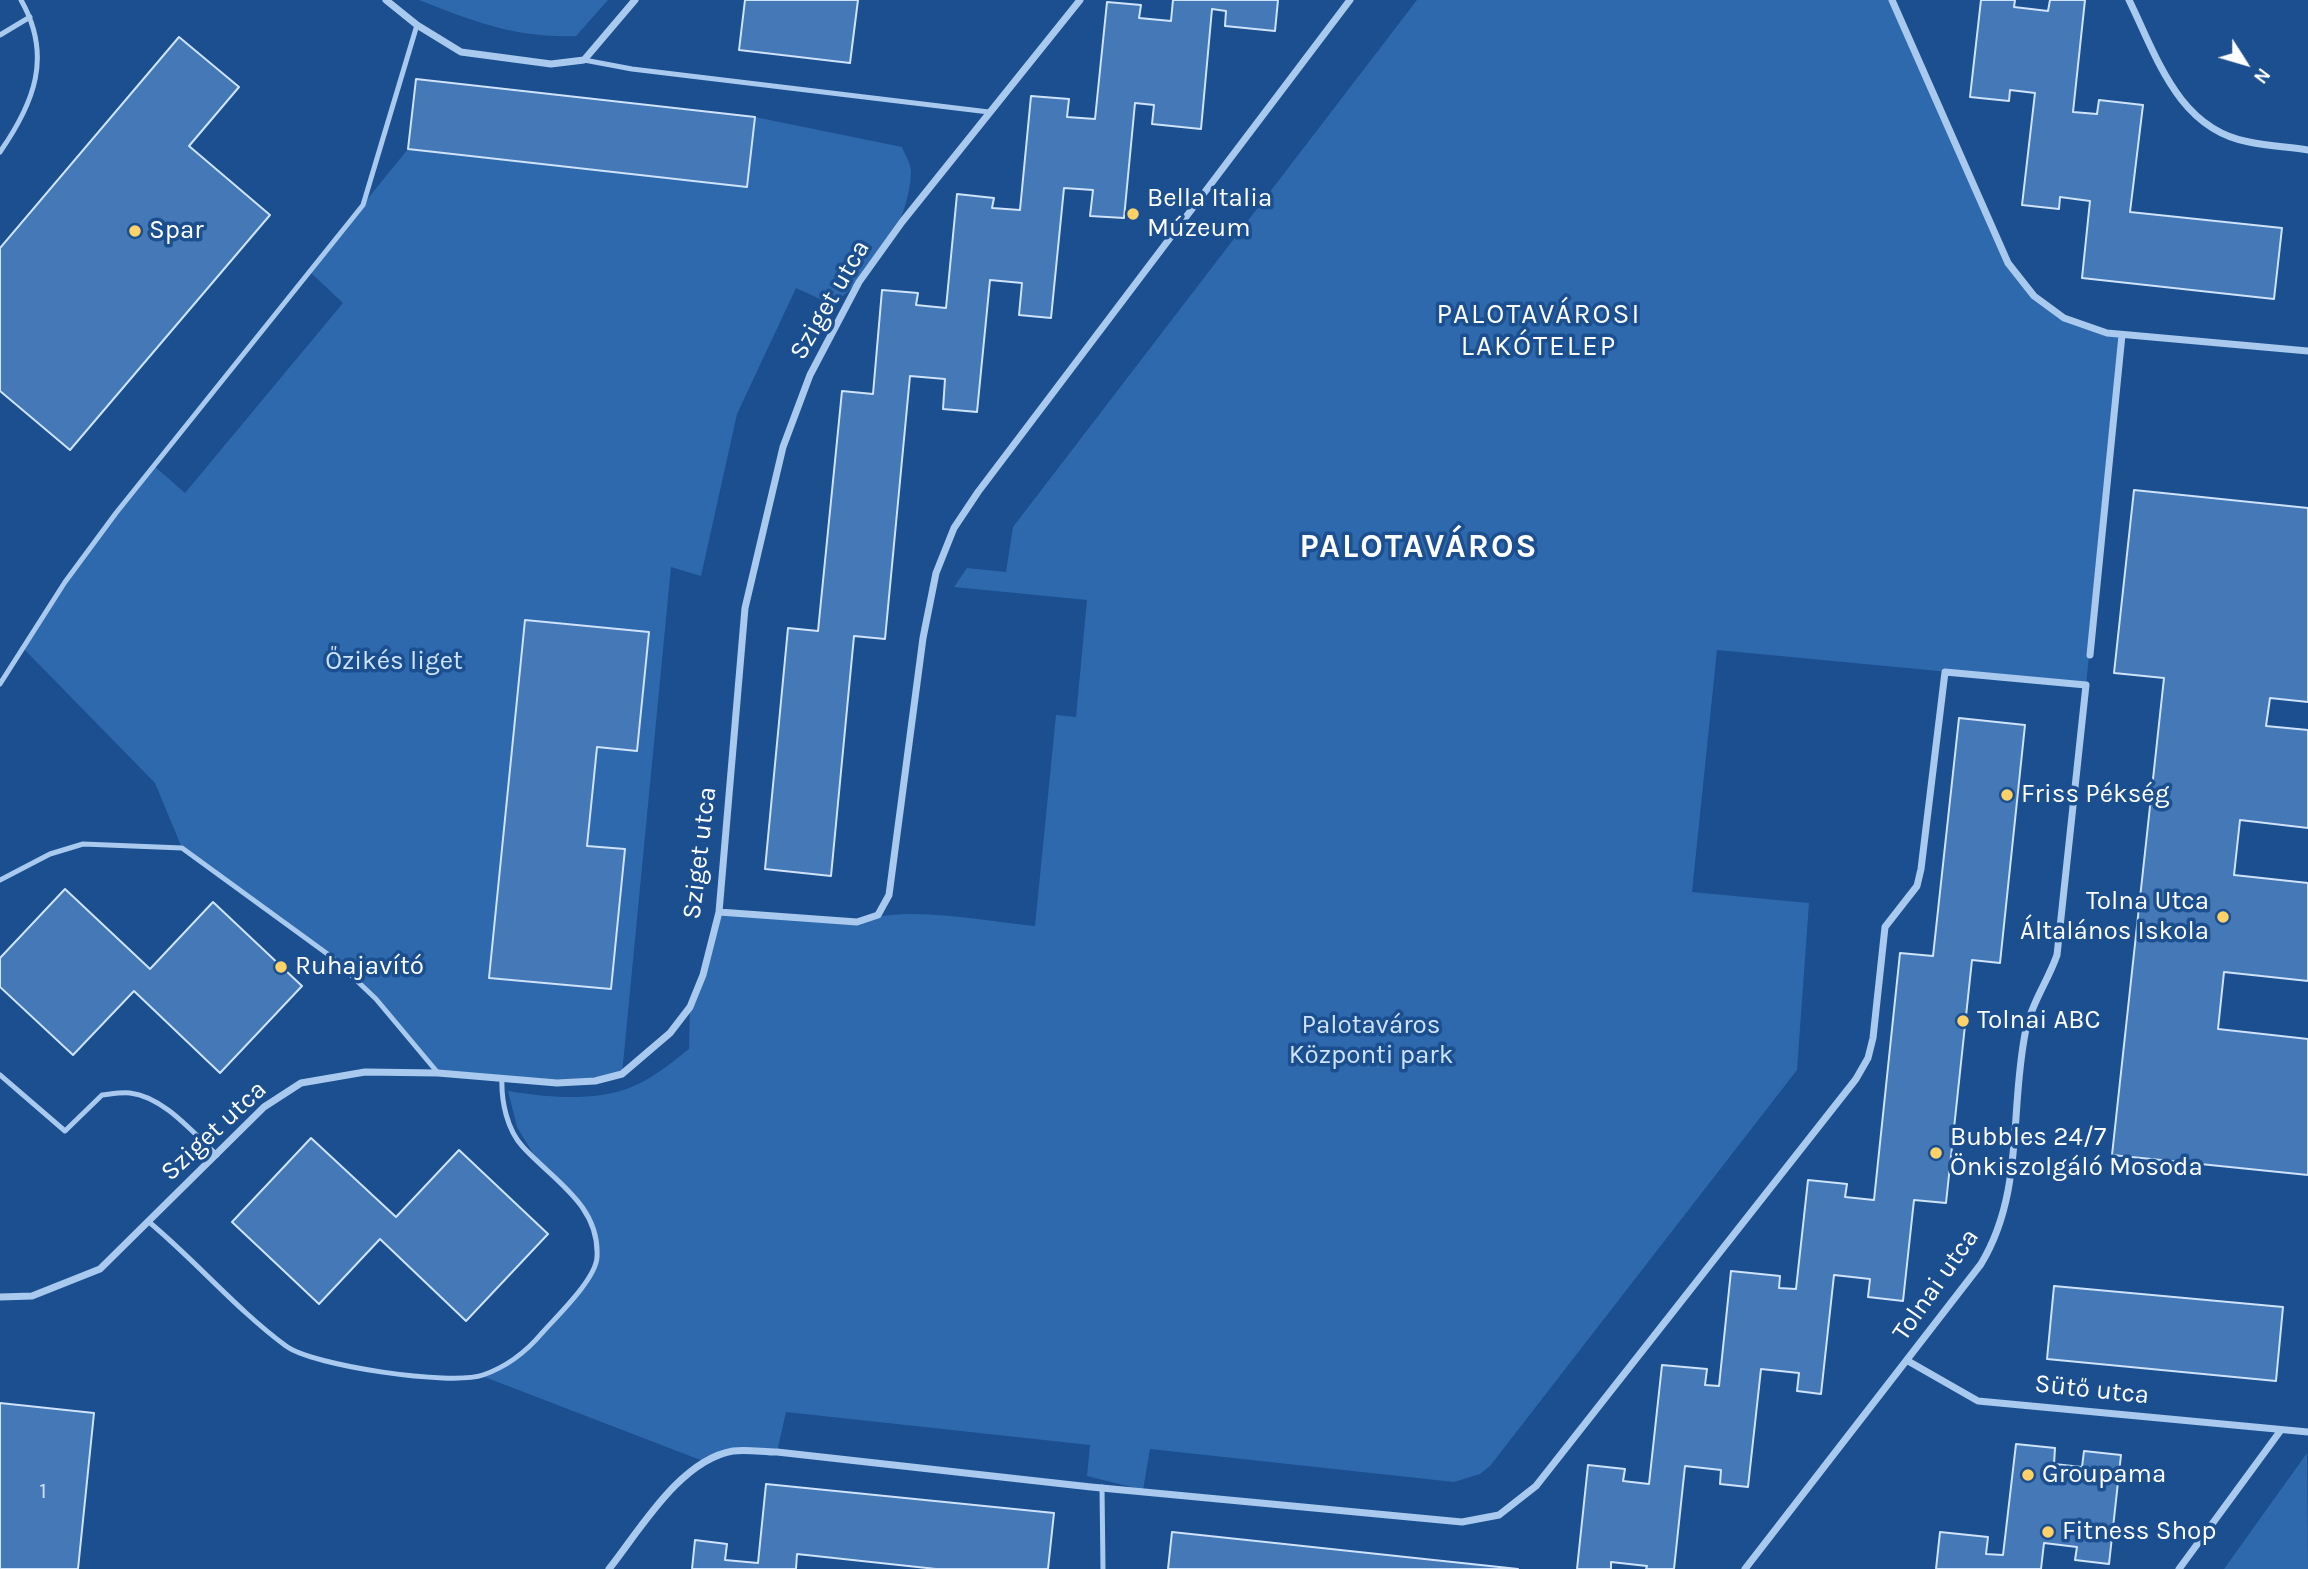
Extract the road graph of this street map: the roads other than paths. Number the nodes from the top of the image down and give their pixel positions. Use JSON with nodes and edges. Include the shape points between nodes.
{"nodes":[{"id":1,"x":21,"y":0,"type":"edge"},
{"id":2,"x":386,"y":0,"type":"edge"},
{"id":3,"x":635,"y":0,"type":"edge"},
{"id":4,"x":1080,"y":0,"type":"edge"},
{"id":5,"x":1350,"y":0,"type":"edge"},
{"id":6,"x":1892,"y":0,"type":"edge"},
{"id":7,"x":2129,"y":0,"type":"edge"},
{"id":8,"x":30,"y":16,"type":"junction"},
{"id":9,"x":417,"y":25,"type":"junction"},
{"id":10,"x":0,"y":35,"type":"edge"},
{"id":11,"x":584,"y":60,"type":"junction"},
{"id":12,"x":989,"y":112,"type":"junction"},
{"id":13,"x":2308,"y":150,"type":"edge"},
{"id":14,"x":0,"y":152,"type":"edge"},
{"id":15,"x":2122,"y":335,"type":"junction"},
{"id":16,"x":2308,"y":351,"type":"edge"},
{"id":17,"x":2090,"y":655,"type":"dead end"},
{"id":18,"x":0,"y":684,"type":"edge"},
{"id":19,"x":0,"y":880,"type":"edge"},
{"id":20,"x":719,"y":912,"type":"junction"},
{"id":21,"x":438,"y":1073,"type":"junction"},
{"id":22,"x":0,"y":1075,"type":"edge"},
{"id":23,"x":502,"y":1078,"type":"junction"},
{"id":24,"x":217,"y":1155,"type":"junction"},
{"id":25,"x":149,"y":1222,"type":"junction"},
{"id":26,"x":0,"y":1297,"type":"edge"},
{"id":27,"x":1908,"y":1361,"type":"junction"},
{"id":28,"x":2281,"y":1430,"type":"junction"},
{"id":29,"x":2308,"y":1433,"type":"edge"},
{"id":30,"x":1102,"y":1487,"type":"junction"},
{"id":31,"x":609,"y":1569,"type":"edge"},
{"id":32,"x":1103,"y":1569,"type":"edge"},
{"id":33,"x":1745,"y":1569,"type":"edge"},
{"id":34,"x":2179,"y":1569,"type":"edge"}],
"edges":[{"from":1,"to":8,"type":"lane"},
{"from":2,"to":9,"type":"street"},
{"from":3,"to":11,"type":"street"},
{"from":4,"to":12,"type":"street","name":"Sziget utca"},
{"from":5,"to":20,"type":"street","via":[[954,528],[936,573],[923,638],[889,895],[878,915],[857,922]]},
{"from":6,"to":15,"type":"street","via":[[2008,262],[2034,296],[2064,318]]},
{"from":7,"to":13,"type":"street","via":[[2174,91],[2194,117],[2247,142]]},
{"from":8,"to":10,"type":"lane"},
{"from":8,"to":14,"type":"lane","via":[[38,39],[34,88]]},
{"from":9,"to":11,"type":"street","via":[[461,51],[551,64]]},
{"from":9,"to":18,"type":"lane","via":[[363,205],[116,513]]},
{"from":11,"to":12,"type":"lane"},
{"from":12,"to":20,"type":"street","name":"Sziget utca","via":[[859,282],[810,376],[783,447],[745,608]]},
{"from":15,"to":16,"type":"street"},
{"from":15,"to":17,"type":"street"},
{"from":19,"to":21,"type":"lane","via":[[50,854],[83,844],[182,848],[333,958],[376,999]]},
{"from":20,"to":23,"type":"street","name":"Sziget utca","via":[[690,1007],[644,1058],[622,1074],[595,1081]]},
{"from":21,"to":23,"type":"street","name":"Sziget utca"},
{"from":21,"to":24,"type":"street","name":"Sziget utca","via":[[365,1072],[301,1083],[264,1107]]},
{"from":22,"to":24,"type":"lane","via":[[65,1131],[102,1095],[131,1093],[176,1116]]},
{"from":23,"to":25,"type":"lane","via":[[509,1124],[521,1146],[575,1194],[593,1225],[597,1258],[583,1285],[526,1353],[482,1376],[452,1378],[335,1365],[288,1348]]},
{"from":24,"to":25,"type":"street","name":"Sziget utca"},
{"from":25,"to":26,"type":"street","name":"Sziget utca","via":[[100,1269],[32,1296]]},
{"from":27,"to":28,"type":"street","name":"Sütő utca","via":[[1978,1401]]},
{"from":27,"to":30,"type":"street","name":"Tolnai utca","via":[[1981,1264],[2001,1223],[2011,1185],[2026,1030],[2057,955],[2086,685],[1945,672],[1922,869],[1917,886],[1885,927],[1868,1058],[1536,1486],[1499,1515],[1462,1522]]},
{"from":27,"to":33,"type":"street","name":"Tolnai utca"},
{"from":28,"to":29,"type":"street","name":"Sütő utca"},
{"from":28,"to":34,"type":"street"},
{"from":30,"to":31,"type":"street","via":[[734,1451],[703,1461],[681,1480]]},
{"from":30,"to":32,"type":"lane"}]}
